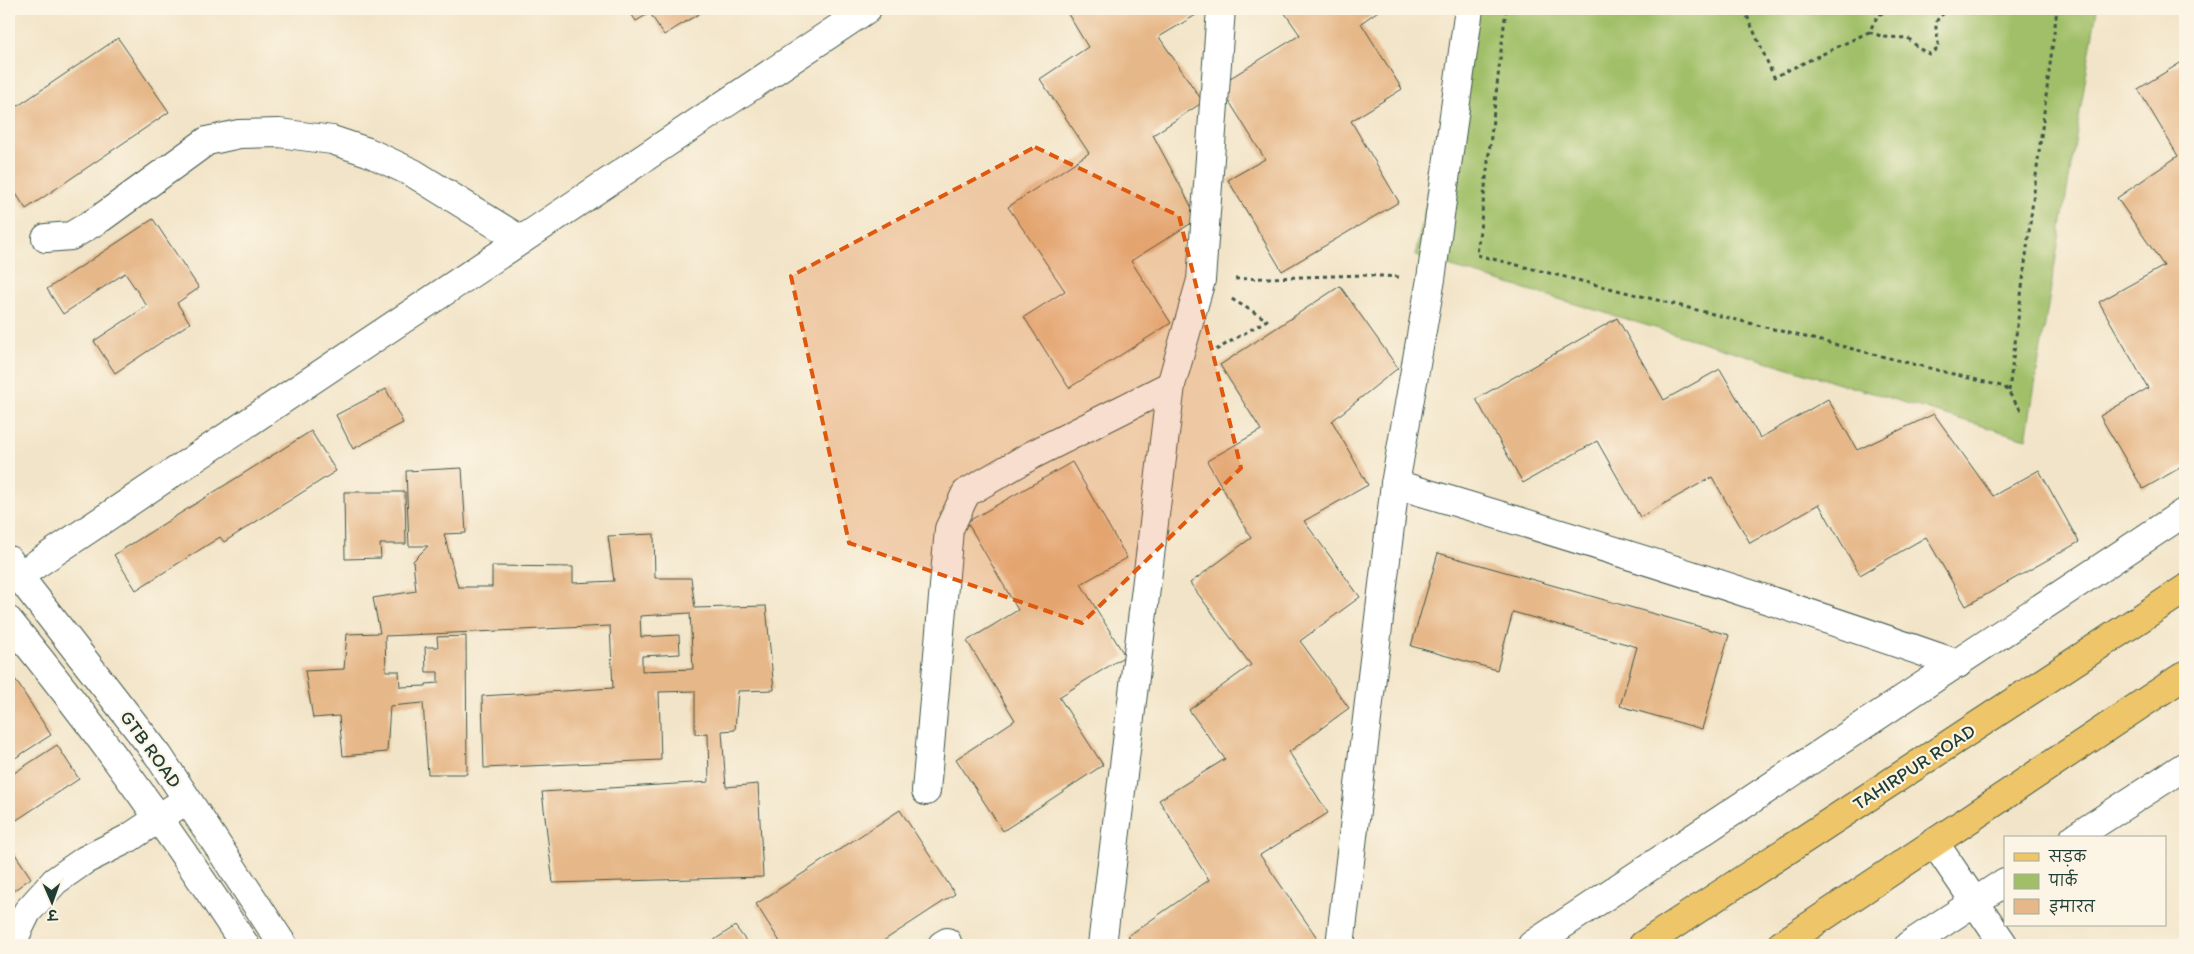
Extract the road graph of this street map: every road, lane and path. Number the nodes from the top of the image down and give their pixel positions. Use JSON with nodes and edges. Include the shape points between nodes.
{"nodes":[{"id":1,"x":867,"y":9,"type":"edge"},
{"id":2,"x":1221,"y":9,"type":"edge"},
{"id":3,"x":1469,"y":9,"type":"edge"},
{"id":4,"x":1506,"y":9,"type":"edge"},
{"id":5,"x":1744,"y":9,"type":"edge"},
{"id":6,"x":1892,"y":9,"type":"edge"},
{"id":7,"x":1951,"y":9,"type":"edge"},
{"id":8,"x":2057,"y":9,"type":"edge"},
{"id":9,"x":1869,"y":32,"type":"junction"},
{"id":10,"x":46,"y":238,"type":"dead end"},
{"id":11,"x":521,"y":240,"type":"junction"},
{"id":12,"x":1477,"y":255,"type":"junction"},
{"id":13,"x":1201,"y":280,"type":"junction"},
{"id":14,"x":1431,"y":280,"type":"junction"},
{"id":15,"x":1173,"y":380,"type":"junction"},
{"id":16,"x":2008,"y":392,"type":"junction"},
{"id":17,"x":2022,"y":412,"type":"dead end"},
{"id":18,"x":1395,"y":484,"type":"junction"},
{"id":19,"x":2185,"y":512,"type":"edge"},
{"id":20,"x":12,"y":571,"type":"edge"},
{"id":21,"x":2185,"y":588,"type":"edge"},
{"id":22,"x":9,"y":621,"type":"edge"},
{"id":23,"x":1958,"y":664,"type":"junction"},
{"id":24,"x":2185,"y":675,"type":"edge"},
{"id":25,"x":2185,"y":766,"type":"edge"},
{"id":26,"x":926,"y":791,"type":"dead end"},
{"id":27,"x":187,"y":799,"type":"junction"},
{"id":28,"x":159,"y":819,"type":"junction"},
{"id":29,"x":2077,"y":836,"type":"edge"},
{"id":30,"x":1934,"y":842,"type":"junction"},
{"id":31,"x":2004,"y":883,"type":"edge"},
{"id":32,"x":1974,"y":902,"type":"junction"},
{"id":33,"x":11,"y":945,"type":"edge"},
{"id":34,"x":245,"y":945,"type":"edge"},
{"id":35,"x":283,"y":945,"type":"edge"},
{"id":36,"x":1102,"y":945,"type":"edge"},
{"id":37,"x":1340,"y":945,"type":"edge"},
{"id":38,"x":1532,"y":945,"type":"edge"},
{"id":39,"x":1643,"y":945,"type":"edge"},
{"id":40,"x":1781,"y":945,"type":"edge"},
{"id":41,"x":1909,"y":945,"type":"edge"},
{"id":42,"x":2004,"y":945,"type":"edge"}],
"edges":[{"from":1,"to":11,"type":"street"},
{"from":2,"to":13,"type":"street"},
{"from":3,"to":14,"type":"street"},
{"from":4,"to":12,"type":"path"},
{"from":5,"to":9,"type":"path","via":[[1774,77]]},
{"from":6,"to":9,"type":"path","via":[[1878,15]]},
{"from":7,"to":9,"type":"path","via":[[1936,21],[1938,49],[1929,54],[1908,38],[1884,37]]},
{"from":8,"to":16,"type":"path"},
{"from":10,"to":11,"type":"street","via":[[71,236],[207,142],[239,134],[279,133],[332,140],[368,152],[413,173]]},
{"from":11,"to":20,"type":"street"},
{"from":12,"to":14,"type":"path"},
{"from":12,"to":16,"type":"path","via":[[2005,387]]},
{"from":13,"to":14,"type":"path","via":[[1363,274]]},
{"from":13,"to":15,"type":"street"},
{"from":13,"to":15,"type":"path","via":[[1266,320]]},
{"from":14,"to":18,"type":"street"},
{"from":15,"to":26,"type":"street","via":[[966,494],[949,529]]},
{"from":15,"to":36,"type":"street"},
{"from":16,"to":17,"type":"path"},
{"from":18,"to":23,"type":"street","via":[[1793,606]]},
{"from":18,"to":37,"type":"street"},
{"from":19,"to":23,"type":"street"},
{"from":20,"to":27,"type":"street","name":"GTB ROAD","via":[[158,755]]},
{"from":21,"to":39,"type":"main road","name":"TAHIRPUR ROAD"},
{"from":22,"to":28,"type":"street","name":"GTB ROAD"},
{"from":23,"to":38,"type":"street"},
{"from":24,"to":30,"type":"main road"},
{"from":25,"to":29,"type":"street"},
{"from":27,"to":28,"type":"street"},
{"from":27,"to":35,"type":"street","name":"GTB ROAD"},
{"from":28,"to":33,"type":"street","via":[[85,860],[55,881],[27,912]]},
{"from":28,"to":34,"type":"street","name":"GTB ROAD"},
{"from":30,"to":32,"type":"street"},
{"from":30,"to":40,"type":"main road"},
{"from":31,"to":32,"type":"street"},
{"from":32,"to":41,"type":"street"},
{"from":32,"to":42,"type":"street"}]}
